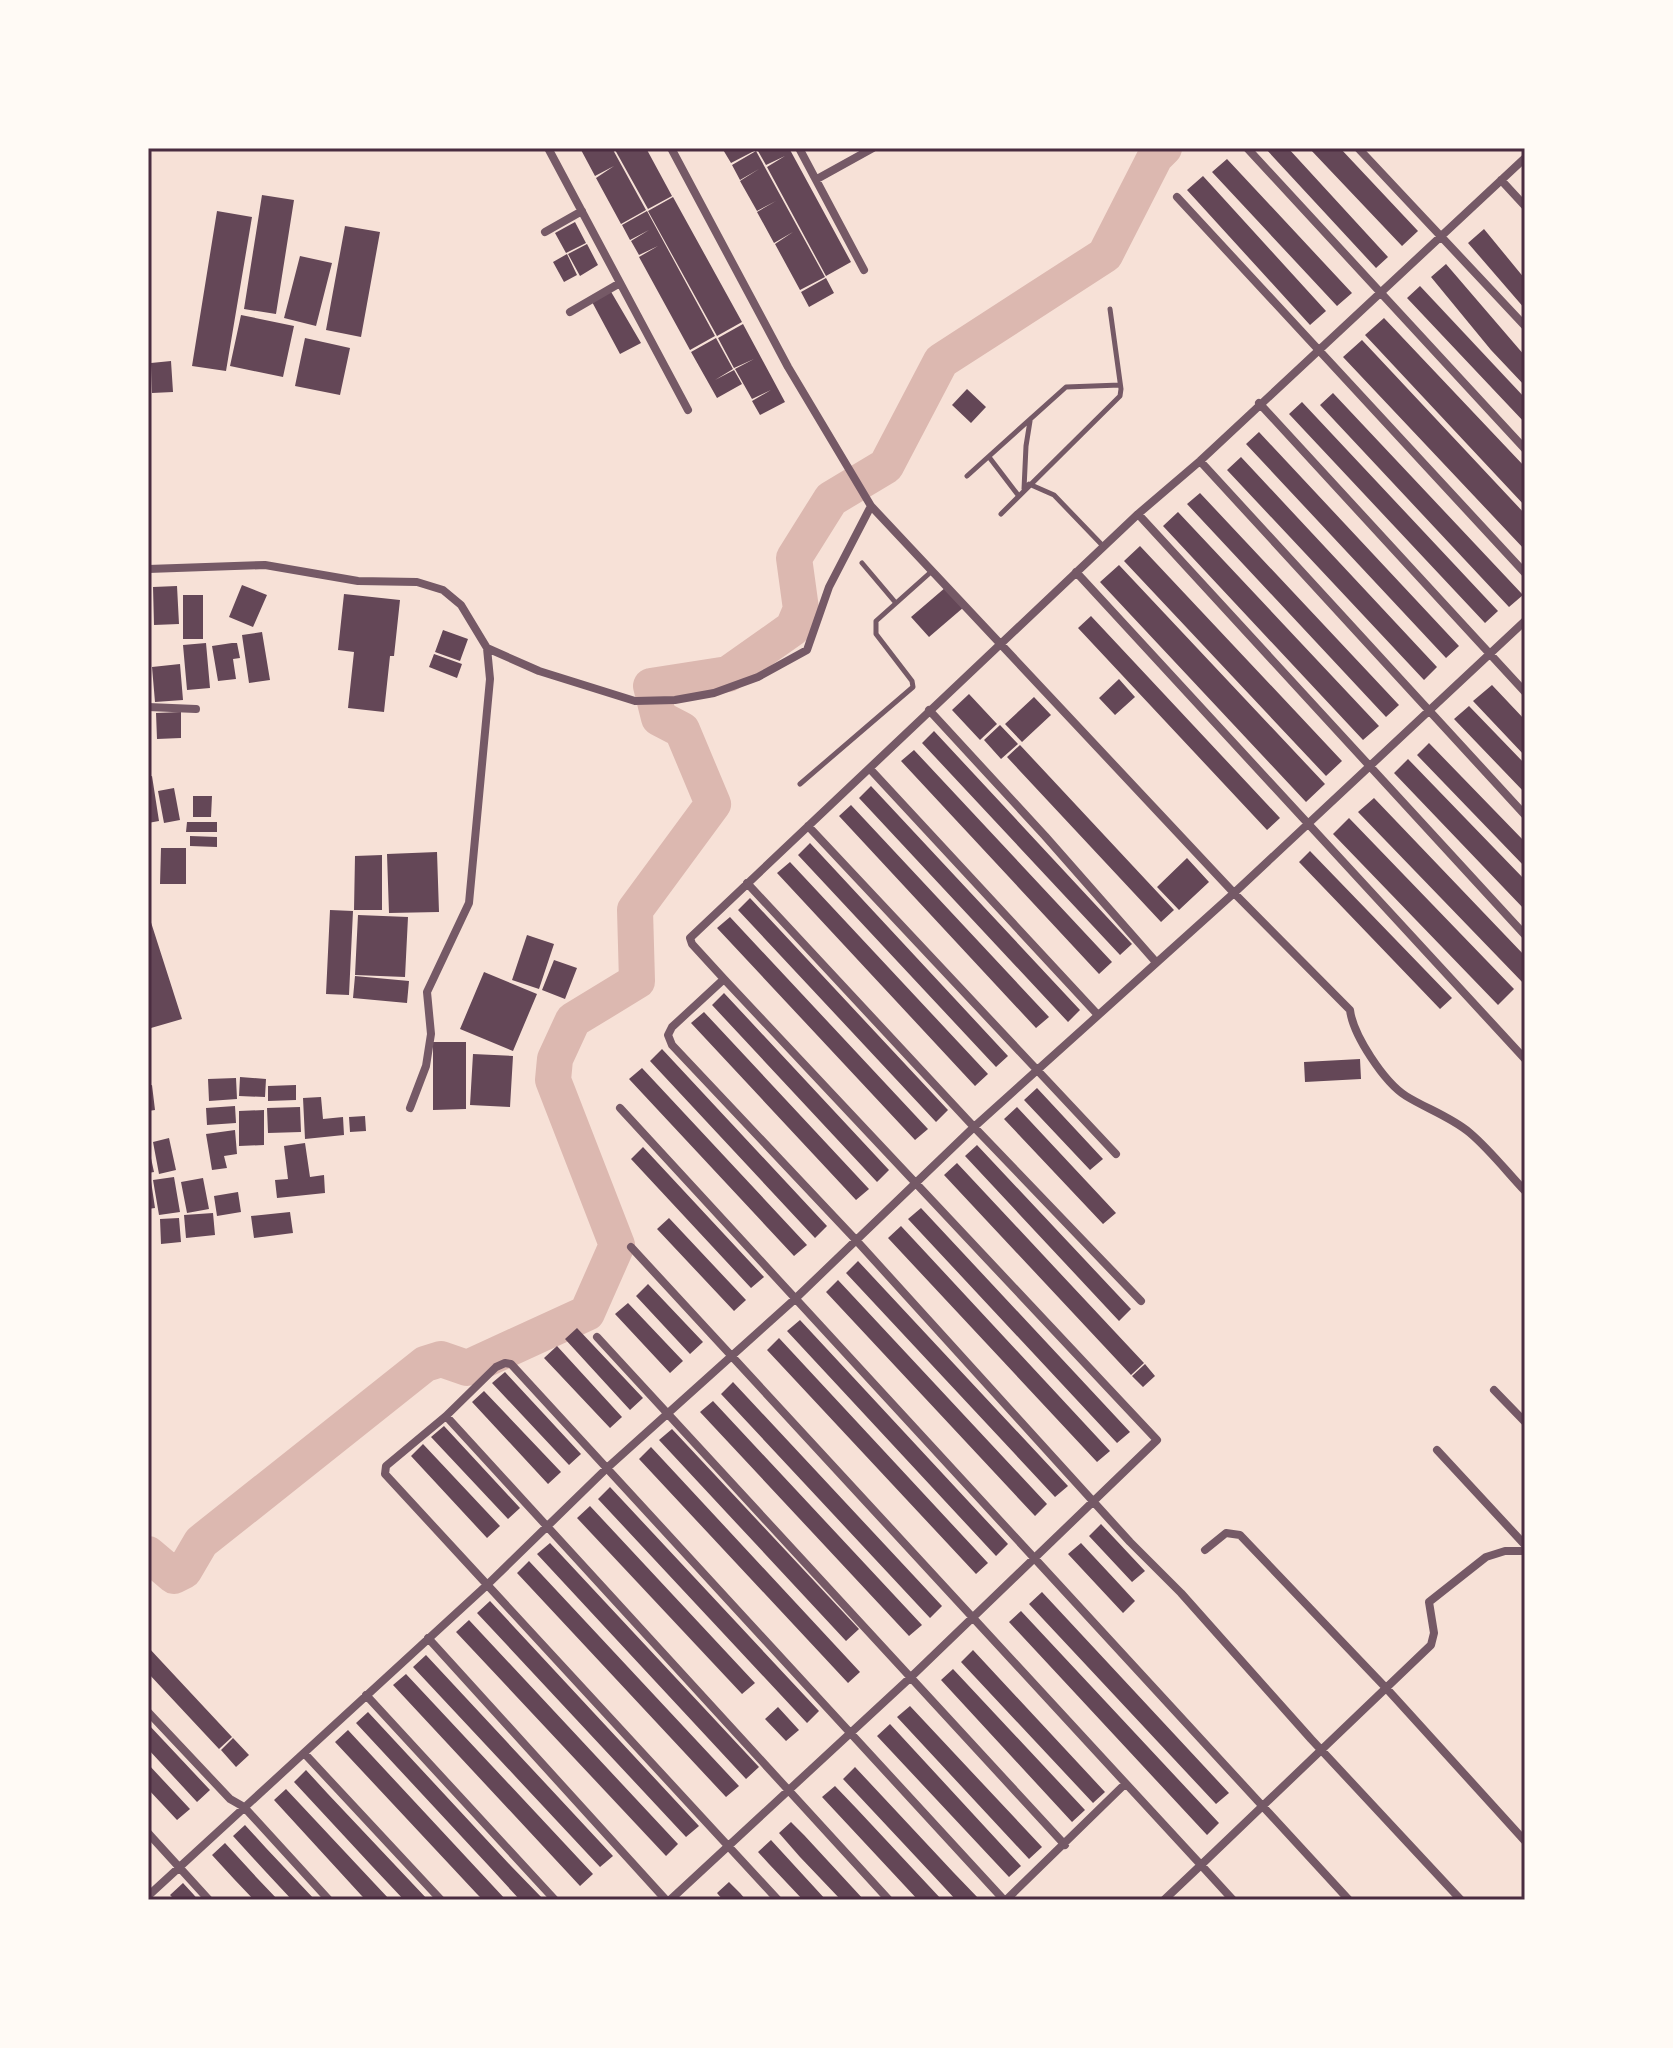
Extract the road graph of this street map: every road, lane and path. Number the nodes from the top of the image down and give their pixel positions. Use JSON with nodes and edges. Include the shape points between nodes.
{"nodes":[{"id":1,"x":548,"y":148,"type":"edge"},
{"id":2,"x":671,"y":148,"type":"edge"},
{"id":3,"x":799,"y":148,"type":"edge"},
{"id":4,"x":873,"y":148,"type":"edge"},
{"id":5,"x":1247,"y":148,"type":"edge"},
{"id":6,"x":1358,"y":148,"type":"edge"},
{"id":7,"x":1525,"y":158,"type":"edge"},
{"id":8,"x":817,"y":179,"type":"junction"},
{"id":9,"x":1501,"y":180,"type":"junction"},
{"id":10,"x":1177,"y":197,"type":"dead end"},
{"id":11,"x":1525,"y":206,"type":"edge"},
{"id":12,"x":582,"y":211,"type":"junction"},
{"id":13,"x":545,"y":232,"type":"dead end"},
{"id":14,"x":1441,"y":235,"type":"junction"},
{"id":15,"x":864,"y":270,"type":"dead end"},
{"id":16,"x":620,"y":283,"type":"junction"},
{"id":17,"x":1382,"y":293,"type":"junction"},
{"id":18,"x":1110,"y":309,"type":"dead end"},
{"id":19,"x":570,"y":312,"type":"dead end"},
{"id":20,"x":1525,"y":326,"type":"edge"},
{"id":21,"x":1320,"y":348,"type":"junction"},
{"id":22,"x":1120,"y":385,"type":"junction"},
{"id":23,"x":1259,"y":403,"type":"junction"},
{"id":24,"x":688,"y":410,"type":"dead end"},
{"id":25,"x":1030,"y":420,"type":"junction"},
{"id":26,"x":1525,"y":449,"type":"edge"},
{"id":27,"x":989,"y":457,"type":"junction"},
{"id":28,"x":1200,"y":461,"type":"junction"},
{"id":29,"x":967,"y":476,"type":"dead end"},
{"id":30,"x":1027,"y":486,"type":"junction"},
{"id":31,"x":1018,"y":495,"type":"junction"},
{"id":32,"x":868,"y":502,"type":"junction"},
{"id":33,"x":1001,"y":514,"type":"dead end"},
{"id":34,"x":1138,"y":514,"type":"junction"},
{"id":35,"x":1104,"y":547,"type":"junction"},
{"id":36,"x":862,"y":563,"type":"dead end"},
{"id":37,"x":148,"y":569,"type":"edge"},
{"id":38,"x":932,"y":571,"type":"junction"},
{"id":39,"x":1076,"y":572,"type":"junction"},
{"id":40,"x":1525,"y":573,"type":"edge"},
{"id":41,"x":895,"y":602,"type":"junction"},
{"id":42,"x":1525,"y":621,"type":"edge"},
{"id":43,"x":1000,"y":643,"type":"junction"},
{"id":44,"x":487,"y":648,"type":"junction"},
{"id":45,"x":1490,"y":654,"type":"junction"},
{"id":46,"x":1525,"y":692,"type":"edge"},
{"id":47,"x":148,"y":707,"type":"edge"},
{"id":48,"x":196,"y":709,"type":"dead end"},
{"id":49,"x":929,"y":710,"type":"junction"},
{"id":50,"x":1428,"y":711,"type":"junction"},
{"id":51,"x":1369,"y":766,"type":"junction"},
{"id":52,"x":870,"y":769,"type":"junction"},
{"id":53,"x":800,"y":784,"type":"dead end"},
{"id":54,"x":1525,"y":815,"type":"edge"},
{"id":55,"x":1306,"y":824,"type":"junction"},
{"id":56,"x":808,"y":826,"type":"junction"},
{"id":57,"x":747,"y":883,"type":"junction"},
{"id":58,"x":1234,"y":893,"type":"junction"},
{"id":59,"x":1525,"y":935,"type":"edge"},
{"id":60,"x":1155,"y":961,"type":"junction"},
{"id":61,"x":724,"y":979,"type":"junction"},
{"id":62,"x":1098,"y":1015,"type":"junction"},
{"id":63,"x":1525,"y":1059,"type":"edge"},
{"id":64,"x":1038,"y":1070,"type":"junction"},
{"id":65,"x":410,"y":1108,"type":"dead end"},
{"id":66,"x":620,"y":1108,"type":"dead end"},
{"id":67,"x":974,"y":1127,"type":"junction"},
{"id":68,"x":1116,"y":1154,"type":"dead end"},
{"id":69,"x":915,"y":1184,"type":"junction"},
{"id":70,"x":1525,"y":1191,"type":"edge"},
{"id":71,"x":855,"y":1239,"type":"junction"},
{"id":72,"x":631,"y":1247,"type":"dead end"},
{"id":73,"x":795,"y":1299,"type":"junction"},
{"id":74,"x":1141,"y":1301,"type":"dead end"},
{"id":75,"x":597,"y":1337,"type":"dead end"},
{"id":76,"x":734,"y":1356,"type":"junction"},
{"id":77,"x":1494,"y":1390,"type":"dead end"},
{"id":78,"x":446,"y":1416,"type":"junction"},
{"id":79,"x":668,"y":1416,"type":"junction"},
{"id":80,"x":1525,"y":1422,"type":"edge"},
{"id":81,"x":1437,"y":1450,"type":"dead end"},
{"id":82,"x":607,"y":1468,"type":"junction"},
{"id":83,"x":1095,"y":1502,"type":"junction"},
{"id":84,"x":546,"y":1526,"type":"junction"},
{"id":85,"x":1525,"y":1545,"type":"edge"},
{"id":86,"x":1205,"y":1550,"type":"dead end"},
{"id":87,"x":1525,"y":1551,"type":"edge"},
{"id":88,"x":1036,"y":1558,"type":"junction"},
{"id":89,"x":487,"y":1585,"type":"junction"},
{"id":90,"x":973,"y":1617,"type":"junction"},
{"id":91,"x":428,"y":1638,"type":"junction"},
{"id":92,"x":911,"y":1677,"type":"junction"},
{"id":93,"x":1387,"y":1689,"type":"junction"},
{"id":94,"x":366,"y":1695,"type":"junction"},
{"id":95,"x":148,"y":1712,"type":"edge"},
{"id":96,"x":850,"y":1734,"type":"junction"},
{"id":97,"x":1322,"y":1750,"type":"junction"},
{"id":98,"x":304,"y":1753,"type":"junction"},
{"id":99,"x":1125,"y":1784,"type":"junction"},
{"id":100,"x":789,"y":1789,"type":"junction"},
{"id":101,"x":1262,"y":1806,"type":"junction"},
{"id":102,"x":244,"y":1807,"type":"junction"},
{"id":103,"x":148,"y":1833,"type":"edge"},
{"id":104,"x":1525,"y":1841,"type":"edge"},
{"id":105,"x":1065,"y":1845,"type":"junction"},
{"id":106,"x":730,"y":1847,"type":"junction"},
{"id":107,"x":1201,"y":1865,"type":"junction"},
{"id":108,"x":179,"y":1868,"type":"junction"},
{"id":109,"x":148,"y":1896,"type":"edge"},
{"id":110,"x":209,"y":1900,"type":"edge"},
{"id":111,"x":329,"y":1900,"type":"edge"},
{"id":112,"x":441,"y":1900,"type":"edge"},
{"id":113,"x":555,"y":1900,"type":"edge"},
{"id":114,"x":668,"y":1900,"type":"edge"},
{"id":115,"x":778,"y":1900,"type":"edge"},
{"id":116,"x":889,"y":1900,"type":"edge"},
{"id":117,"x":1005,"y":1900,"type":"edge"},
{"id":118,"x":1164,"y":1900,"type":"edge"},
{"id":119,"x":1233,"y":1900,"type":"edge"},
{"id":120,"x":1349,"y":1900,"type":"edge"},
{"id":121,"x":1461,"y":1900,"type":"edge"}],
"edges":[{"from":1,"to":12,"type":"street"},
{"from":2,"to":32,"type":"street","via":[[788,367]]},
{"from":3,"to":8,"type":"street"},
{"from":4,"to":8,"type":"street"},
{"from":5,"to":17,"type":"street"},
{"from":6,"to":14,"type":"street"},
{"from":7,"to":9,"type":"street"},
{"from":8,"to":15,"type":"street"},
{"from":9,"to":11,"type":"street"},
{"from":9,"to":14,"type":"street"},
{"from":10,"to":21,"type":"street"},
{"from":12,"to":13,"type":"street"},
{"from":12,"to":16,"type":"street"},
{"from":14,"to":17,"type":"street"},
{"from":14,"to":20,"type":"street"},
{"from":16,"to":19,"type":"street"},
{"from":16,"to":24,"type":"street"},
{"from":17,"to":21,"type":"street"},
{"from":17,"to":26,"type":"street"},
{"from":18,"to":22,"type":"lane"},
{"from":21,"to":23,"type":"street"},
{"from":21,"to":40,"type":"street"},
{"from":22,"to":25,"type":"lane","via":[[1066,387]]},
{"from":22,"to":30,"type":"lane","via":[[1120,396]]},
{"from":23,"to":28,"type":"street"},
{"from":23,"to":45,"type":"street"},
{"from":25,"to":27,"type":"lane"},
{"from":25,"to":30,"type":"lane"},
{"from":27,"to":29,"type":"lane"},
{"from":27,"to":31,"type":"lane"},
{"from":28,"to":34,"type":"street"},
{"from":28,"to":50,"type":"street"},
{"from":30,"to":31,"type":"lane"},
{"from":30,"to":35,"type":"lane","via":[[1054,495]]},
{"from":31,"to":33,"type":"lane"},
{"from":32,"to":38,"type":"street"},
{"from":32,"to":44,"type":"street","via":[[807,650],[758,677],[714,693],[635,701]]},
{"from":34,"to":35,"type":"street"},
{"from":34,"to":51,"type":"street"},
{"from":35,"to":39,"type":"street"},
{"from":36,"to":41,"type":"lane"},
{"from":37,"to":44,"type":"street","via":[[265,565],[358,581],[417,582],[443,590],[461,605]]},
{"from":38,"to":41,"type":"lane"},
{"from":38,"to":43,"type":"street"},
{"from":39,"to":43,"type":"street"},
{"from":39,"to":55,"type":"street"},
{"from":41,"to":53,"type":"lane","via":[[876,621],[876,634],[913,687]]},
{"from":42,"to":45,"type":"street"},
{"from":43,"to":49,"type":"street"},
{"from":43,"to":58,"type":"street"},
{"from":44,"to":65,"type":"street","via":[[490,679],[469,903],[427,992],[431,1034]]},
{"from":45,"to":46,"type":"street"},
{"from":45,"to":50,"type":"street"},
{"from":47,"to":48,"type":"street"},
{"from":49,"to":52,"type":"street"},
{"from":49,"to":60,"type":"street"},
{"from":50,"to":51,"type":"street"},
{"from":50,"to":54,"type":"street"},
{"from":51,"to":55,"type":"street"},
{"from":51,"to":59,"type":"street"},
{"from":52,"to":56,"type":"street"},
{"from":52,"to":62,"type":"street"},
{"from":55,"to":58,"type":"street"},
{"from":55,"to":63,"type":"street"},
{"from":56,"to":57,"type":"street"},
{"from":56,"to":64,"type":"street"},
{"from":57,"to":61,"type":"street","via":[[690,938]]},
{"from":57,"to":67,"type":"street"},
{"from":58,"to":60,"type":"street"},
{"from":58,"to":70,"type":"street","via":[[1350,1010],[1351,1022],[1378,1067],[1403,1094],[1471,1134]]},
{"from":60,"to":62,"type":"street"},
{"from":61,"to":69,"type":"street"},
{"from":61,"to":71,"type":"street","via":[[672,1027],[672,1045]]},
{"from":62,"to":64,"type":"street"},
{"from":64,"to":67,"type":"street"},
{"from":64,"to":68,"type":"street"},
{"from":66,"to":73,"type":"street"},
{"from":67,"to":69,"type":"street"},
{"from":67,"to":74,"type":"street"},
{"from":69,"to":71,"type":"street"},
{"from":69,"to":83,"type":"street","via":[[1157,1440]]},
{"from":71,"to":73,"type":"street"},
{"from":71,"to":83,"type":"street"},
{"from":72,"to":76,"type":"street"},
{"from":73,"to":76,"type":"street"},
{"from":73,"to":88,"type":"street"},
{"from":75,"to":79,"type":"street"},
{"from":76,"to":79,"type":"street"},
{"from":76,"to":90,"type":"street"},
{"from":77,"to":80,"type":"street"},
{"from":78,"to":82,"type":"street","via":[[496,1367],[511,1364]]},
{"from":78,"to":84,"type":"street"},
{"from":78,"to":89,"type":"street","via":[[386,1466],[385,1474]]},
{"from":79,"to":82,"type":"street"},
{"from":79,"to":92,"type":"street"},
{"from":81,"to":85,"type":"street"},
{"from":82,"to":84,"type":"street"},
{"from":82,"to":96,"type":"street"},
{"from":83,"to":88,"type":"street"},
{"from":83,"to":97,"type":"street"},
{"from":84,"to":89,"type":"street"},
{"from":84,"to":100,"type":"street"},
{"from":86,"to":93,"type":"street","via":[[1226,1533],[1240,1535]]},
{"from":87,"to":93,"type":"street","via":[[1486,1557],[1429,1602],[1431,1645]]},
{"from":88,"to":90,"type":"street"},
{"from":88,"to":101,"type":"street"},
{"from":89,"to":91,"type":"street"},
{"from":89,"to":106,"type":"street"},
{"from":90,"to":92,"type":"street"},
{"from":90,"to":99,"type":"street"},
{"from":91,"to":94,"type":"street"},
{"from":91,"to":114,"type":"street"},
{"from":92,"to":96,"type":"street"},
{"from":92,"to":105,"type":"street"},
{"from":93,"to":97,"type":"street"},
{"from":93,"to":104,"type":"street"},
{"from":94,"to":98,"type":"street"},
{"from":94,"to":113,"type":"street"},
{"from":95,"to":102,"type":"street","via":[[230,1799]]},
{"from":96,"to":100,"type":"street"},
{"from":96,"to":117,"type":"street"},
{"from":97,"to":101,"type":"street"},
{"from":97,"to":121,"type":"street"},
{"from":98,"to":102,"type":"street"},
{"from":98,"to":112,"type":"street"},
{"from":99,"to":105,"type":"street"},
{"from":99,"to":107,"type":"street"},
{"from":100,"to":106,"type":"street"},
{"from":100,"to":116,"type":"street"},
{"from":101,"to":107,"type":"street"},
{"from":101,"to":120,"type":"street"},
{"from":102,"to":108,"type":"street"},
{"from":102,"to":111,"type":"street"},
{"from":103,"to":108,"type":"street"},
{"from":105,"to":117,"type":"street"},
{"from":106,"to":114,"type":"street"},
{"from":106,"to":115,"type":"street"},
{"from":107,"to":118,"type":"street"},
{"from":107,"to":119,"type":"street"},
{"from":108,"to":109,"type":"street"},
{"from":108,"to":110,"type":"street"}]}
